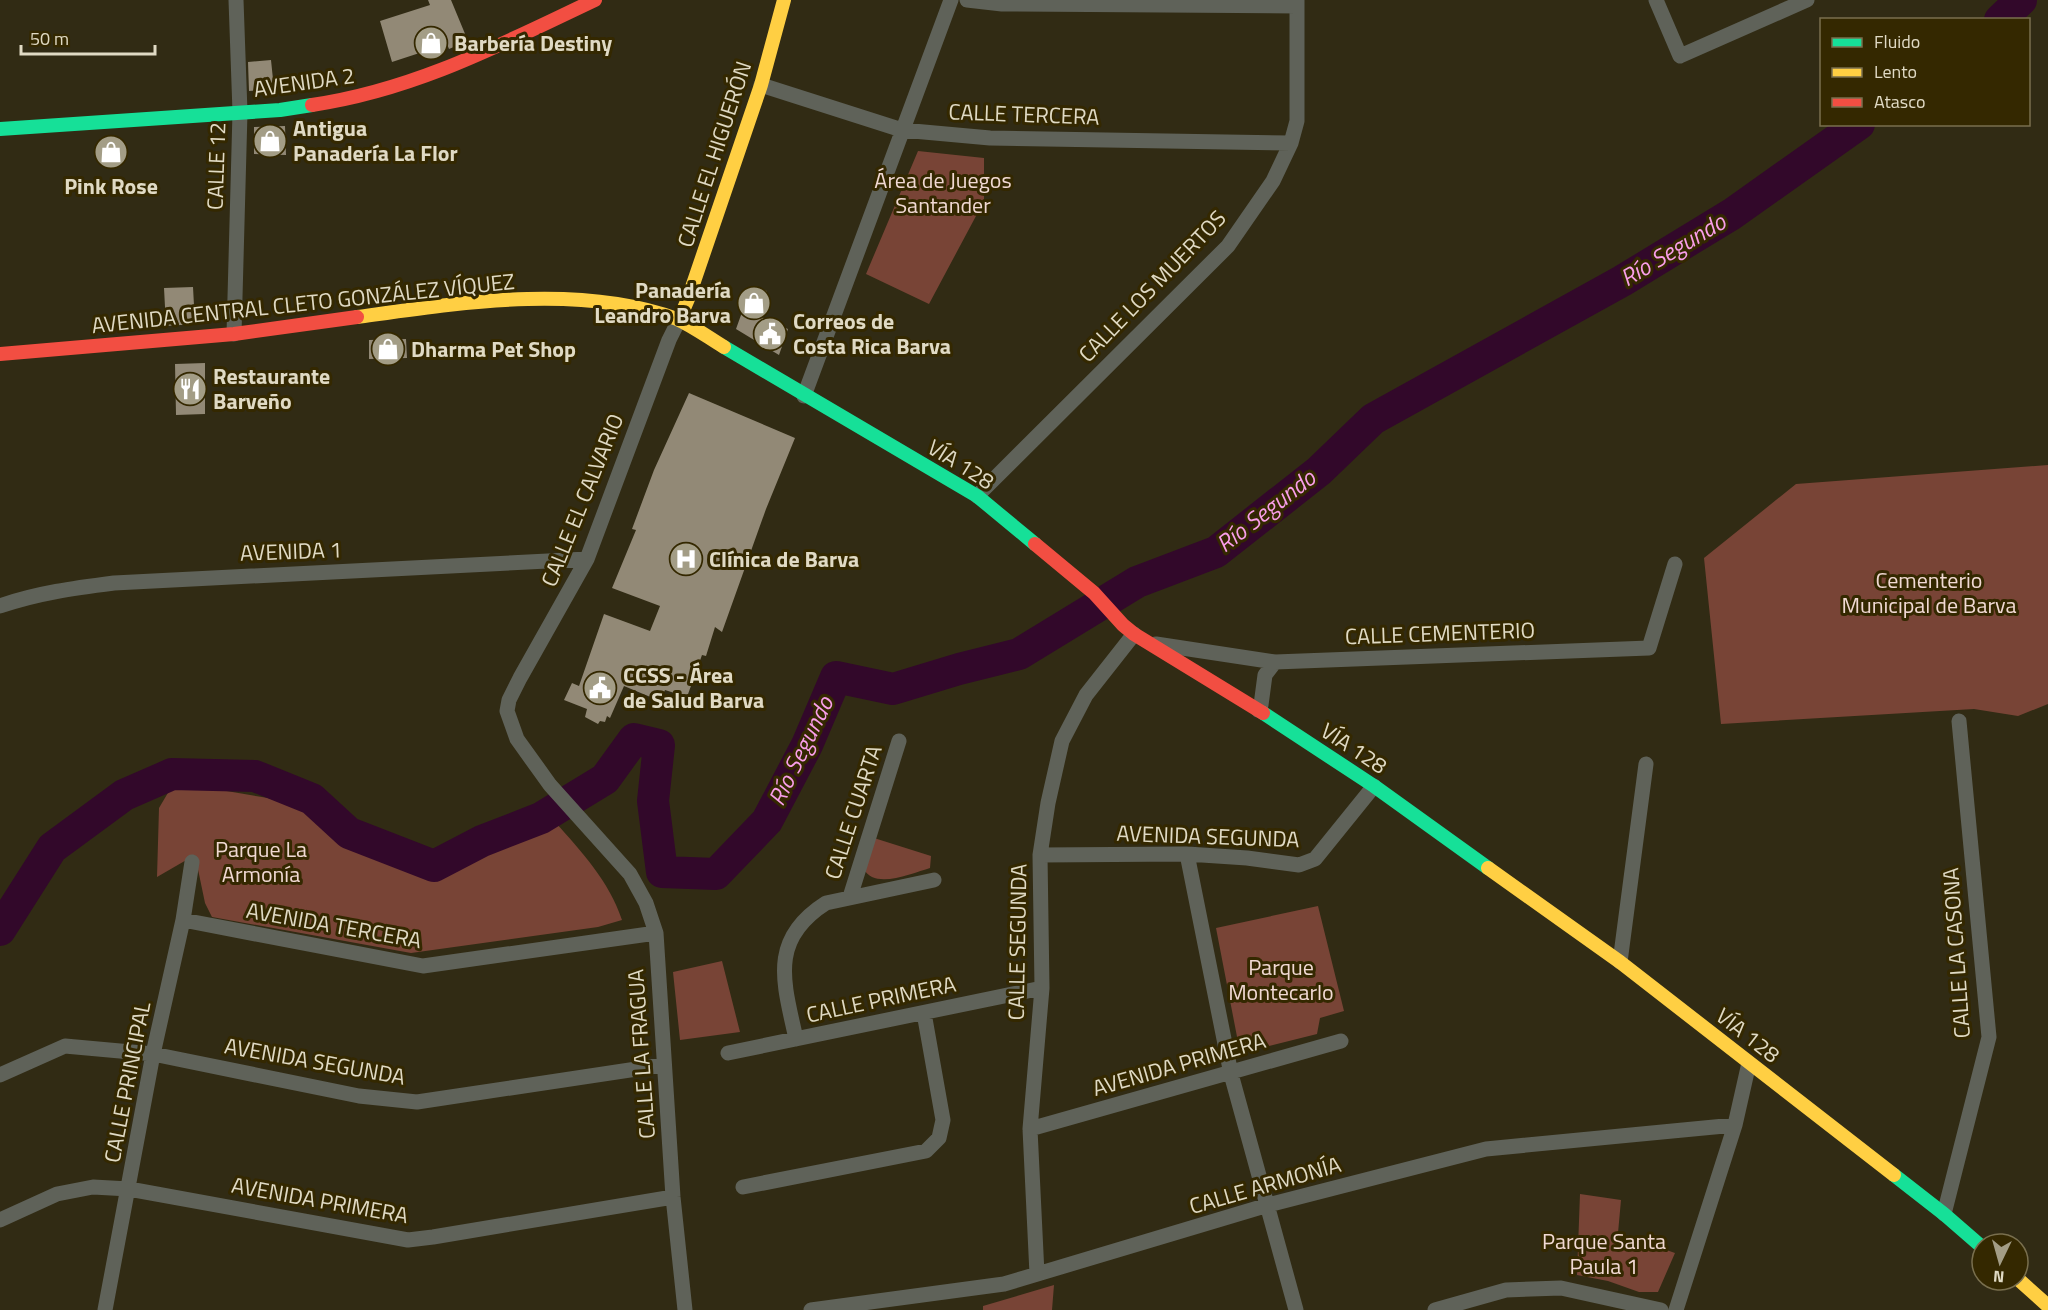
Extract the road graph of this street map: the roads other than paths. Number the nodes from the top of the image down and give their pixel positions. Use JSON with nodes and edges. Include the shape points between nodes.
{"nodes":[{"id":1,"x":236,"y":0,"type":"edge"},
{"id":2,"x":595,"y":0,"type":"edge"},
{"id":3,"x":784,"y":0,"type":"edge"},
{"id":4,"x":951,"y":0,"type":"edge"},
{"id":5,"x":967,"y":0,"type":"edge"},
{"id":6,"x":1656,"y":0,"type":"edge"},
{"id":7,"x":1807,"y":0,"type":"edge"},
{"id":8,"x":1297,"y":3,"type":"edge"},
{"id":9,"x":761,"y":84,"type":"junction"},
{"id":10,"x":240,"y":112,"type":"junction"},
{"id":11,"x":0,"y":129,"type":"edge"},
{"id":12,"x":902,"y":130,"type":"junction"},
{"id":13,"x":1291,"y":143,"type":"junction"},
{"id":14,"x":680,"y":320,"type":"junction"},
{"id":15,"x":234,"y":334,"type":"junction"},
{"id":16,"x":0,"y":354,"type":"edge"},
{"id":17,"x":804,"y":396,"type":"junction"},
{"id":18,"x":977,"y":496,"type":"junction"},
{"id":19,"x":587,"y":559,"type":"junction"},
{"id":20,"x":1675,"y":564,"type":"dead end"},
{"id":21,"x":0,"y":606,"type":"edge"},
{"id":22,"x":1135,"y":634,"type":"junction"},
{"id":23,"x":1275,"y":662,"type":"junction"},
{"id":24,"x":1258,"y":710,"type":"junction"},
{"id":25,"x":1959,"y":721,"type":"dead end"},
{"id":26,"x":899,"y":741,"type":"dead end"},
{"id":27,"x":1646,"y":764,"type":"dead end"},
{"id":28,"x":1374,"y":786,"type":"junction"},
{"id":29,"x":580,"y":819,"type":"joint"},
{"id":30,"x":1187,"y":854,"type":"junction"},
{"id":31,"x":1040,"y":855,"type":"junction"},
{"id":32,"x":192,"y":862,"type":"dead end"},
{"id":33,"x":934,"y":880,"type":"dead end"},
{"id":34,"x":850,"y":897,"type":"junction"},
{"id":35,"x":183,"y":920,"type":"junction"},
{"id":36,"x":656,"y":933,"type":"junction"},
{"id":37,"x":1620,"y":962,"type":"junction"},
{"id":38,"x":1042,"y":988,"type":"junction"},
{"id":39,"x":924,"y":1013,"type":"junction"},
{"id":40,"x":796,"y":1039,"type":"junction"},
{"id":41,"x":1341,"y":1041,"type":"dead end"},
{"id":42,"x":728,"y":1053,"type":"dead end"},
{"id":43,"x":153,"y":1054,"type":"junction"},
{"id":44,"x":1749,"y":1063,"type":"junction"},
{"id":45,"x":663,"y":1065,"type":"junction"},
{"id":46,"x":1230,"y":1074,"type":"junction"},
{"id":47,"x":0,"y":1075,"type":"edge"},
{"id":48,"x":1735,"y":1125,"type":"junction"},
{"id":49,"x":1030,"y":1130,"type":"junction"},
{"id":50,"x":743,"y":1187,"type":"dead end"},
{"id":51,"x":129,"y":1189,"type":"junction"},
{"id":52,"x":673,"y":1197,"type":"junction"},
{"id":53,"x":1269,"y":1205,"type":"junction"},
{"id":54,"x":1944,"y":1214,"type":"junction"},
{"id":55,"x":0,"y":1220,"type":"edge"},
{"id":56,"x":1970,"y":1237,"type":"edge"},
{"id":57,"x":1037,"y":1274,"type":"junction"},
{"id":58,"x":2030,"y":1290,"type":"edge"},
{"id":59,"x":2048,"y":1306,"type":"edge"},
{"id":60,"x":1440,"y":1309,"type":"edge"},
{"id":61,"x":105,"y":1310,"type":"edge"},
{"id":62,"x":685,"y":1310,"type":"edge"},
{"id":63,"x":811,"y":1310,"type":"edge"},
{"id":64,"x":1296,"y":1310,"type":"edge"},
{"id":65,"x":1661,"y":1310,"type":"edge"},
{"id":66,"x":1676,"y":1310,"type":"edge"}],
"edges":[{"from":1,"to":10,"type":"street","name":"CALLE 12"},
{"from":2,"to":10,"type":"main road","name":"AVENIDA 2","via":[[413,82],[340,101]]},
{"from":3,"to":9,"type":"main road","name":"CALLE EL HIGUERÓN"},
{"from":4,"to":12,"type":"street"},
{"from":5,"to":8,"type":"street","via":[[1002,4]]},
{"from":6,"to":7,"type":"street","via":[[1680,56]]},
{"from":8,"to":13,"type":"street","name":"CALLE LOS MUERTOS","via":[[1297,121]]},
{"from":9,"to":12,"type":"street","name":"CALLE TERCERA"},
{"from":9,"to":14,"type":"main road","name":"CALLE EL HIGUERÓN"},
{"from":10,"to":11,"type":"main road","name":"AVENIDA 2"},
{"from":10,"to":15,"type":"street","name":"CALLE 12"},
{"from":12,"to":13,"type":"street","name":"CALLE TERCERA","via":[[990,138]]},
{"from":12,"to":17,"type":"street"},
{"from":13,"to":18,"type":"street","name":"CALLE LOS MUERTOS","via":[[1273,181],[1228,246]]},
{"from":14,"to":15,"type":"main road","name":"AVENIDA CENTRAL CLETO GONZÁLEZ VÍQUEZ","via":[[628,305],[580,299],[490,301]]},
{"from":14,"to":17,"type":"main road","name":"VÍA 128"},
{"from":14,"to":19,"type":"street","name":"CALLE EL CALVARIO"},
{"from":15,"to":16,"type":"main road","name":"AVENIDA CENTRAL CLETO GONZÁLEZ VÍQUEZ"},
{"from":17,"to":18,"type":"main road","name":"VÍA 128"},
{"from":18,"to":22,"type":"main road","name":"VÍA 128","via":[[1094,593]]},
{"from":19,"to":21,"type":"street","name":"AVENIDA 1","via":[[114,584],[68,589]]},
{"from":19,"to":29,"type":"street","name":"CALLE EL CALVARIO","via":[[509,700],[507,711],[517,739]]},
{"from":20,"to":23,"type":"street","name":"CALLE CEMENTERIO","via":[[1648,648]]},
{"from":22,"to":23,"type":"street","name":"CALLE CEMENTERIO"},
{"from":22,"to":24,"type":"main road","name":"VÍA 128"},
{"from":22,"to":31,"type":"street","name":"CALLE SEGUNDA","via":[[1086,695],[1062,741]]},
{"from":23,"to":24,"type":"street","via":[[1265,675]]},
{"from":24,"to":28,"type":"main road","name":"VÍA 128"},
{"from":25,"to":54,"type":"street","name":"CALLE LA CASONA","via":[[1989,1037]]},
{"from":26,"to":34,"type":"street","name":"CALLE CUARTA"},
{"from":27,"to":37,"type":"street"},
{"from":28,"to":30,"type":"street","name":"AVENIDA SEGUNDA","via":[[1315,859],[1299,866]]},
{"from":28,"to":37,"type":"main road","name":"VÍA 128"},
{"from":29,"to":36,"type":"street","name":"CALLE LA FRAGUA","via":[[630,874]]},
{"from":30,"to":31,"type":"street","name":"AVENIDA SEGUNDA"},
{"from":30,"to":46,"type":"street"},
{"from":31,"to":38,"type":"street","name":"CALLE SEGUNDA"},
{"from":32,"to":35,"type":"street","name":"CALLE PRINCIPAL"},
{"from":33,"to":34,"type":"street"},
{"from":34,"to":40,"type":"street","via":[[826,903],[811,912],[790,940],[784,960],[784,984]]},
{"from":35,"to":36,"type":"street","name":"AVENIDA TERCERA","via":[[423,966]]},
{"from":35,"to":43,"type":"street","name":"CALLE PRINCIPAL"},
{"from":36,"to":45,"type":"street","name":"CALLE LA FRAGUA"},
{"from":37,"to":44,"type":"main road","name":"VÍA 128"},
{"from":38,"to":39,"type":"street","name":"CALLE PRIMERA"},
{"from":38,"to":49,"type":"street","name":"CALLE SEGUNDA"},
{"from":39,"to":40,"type":"street","name":"CALLE PRIMERA"},
{"from":39,"to":50,"type":"street","via":[[944,1120],[939,1138],[926,1151]]},
{"from":40,"to":42,"type":"street","name":"CALLE PRIMERA"},
{"from":41,"to":46,"type":"street","name":"AVENIDA PRIMERA"},
{"from":43,"to":45,"type":"street","name":"AVENIDA SEGUNDA","via":[[360,1096],[417,1102]]},
{"from":43,"to":47,"type":"street","name":"AVENIDA SEGUNDA","via":[[65,1046]]},
{"from":43,"to":51,"type":"street","name":"CALLE PRINCIPAL"},
{"from":44,"to":48,"type":"street"},
{"from":44,"to":54,"type":"main road","name":"VÍA 128"},
{"from":45,"to":52,"type":"street","name":"CALLE LA FRAGUA"},
{"from":46,"to":49,"type":"street","name":"AVENIDA PRIMERA"},
{"from":46,"to":53,"type":"street"},
{"from":48,"to":53,"type":"street","name":"CALLE ARMONÍA","via":[[1486,1149]]},
{"from":48,"to":66,"type":"street"},
{"from":49,"to":57,"type":"street","name":"CALLE SEGUNDA"},
{"from":51,"to":52,"type":"street","name":"AVENIDA PRIMERA","via":[[408,1240]]},
{"from":51,"to":55,"type":"street","name":"AVENIDA PRIMERA","via":[[93,1187],[57,1194]]},
{"from":51,"to":61,"type":"street","name":"CALLE PRINCIPAL"},
{"from":52,"to":62,"type":"street","name":"CALLE LA FRAGUA"},
{"from":53,"to":57,"type":"street","name":"CALLE ARMONÍA"},
{"from":53,"to":64,"type":"street"},
{"from":54,"to":56,"type":"main road","name":"VÍA 128"},
{"from":57,"to":63,"type":"street","name":"CALLE ARMONÍA","via":[[1004,1284]]},
{"from":58,"to":59,"type":"main road"},
{"from":60,"to":65,"type":"street","via":[[1506,1290],[1561,1288]]}]}
